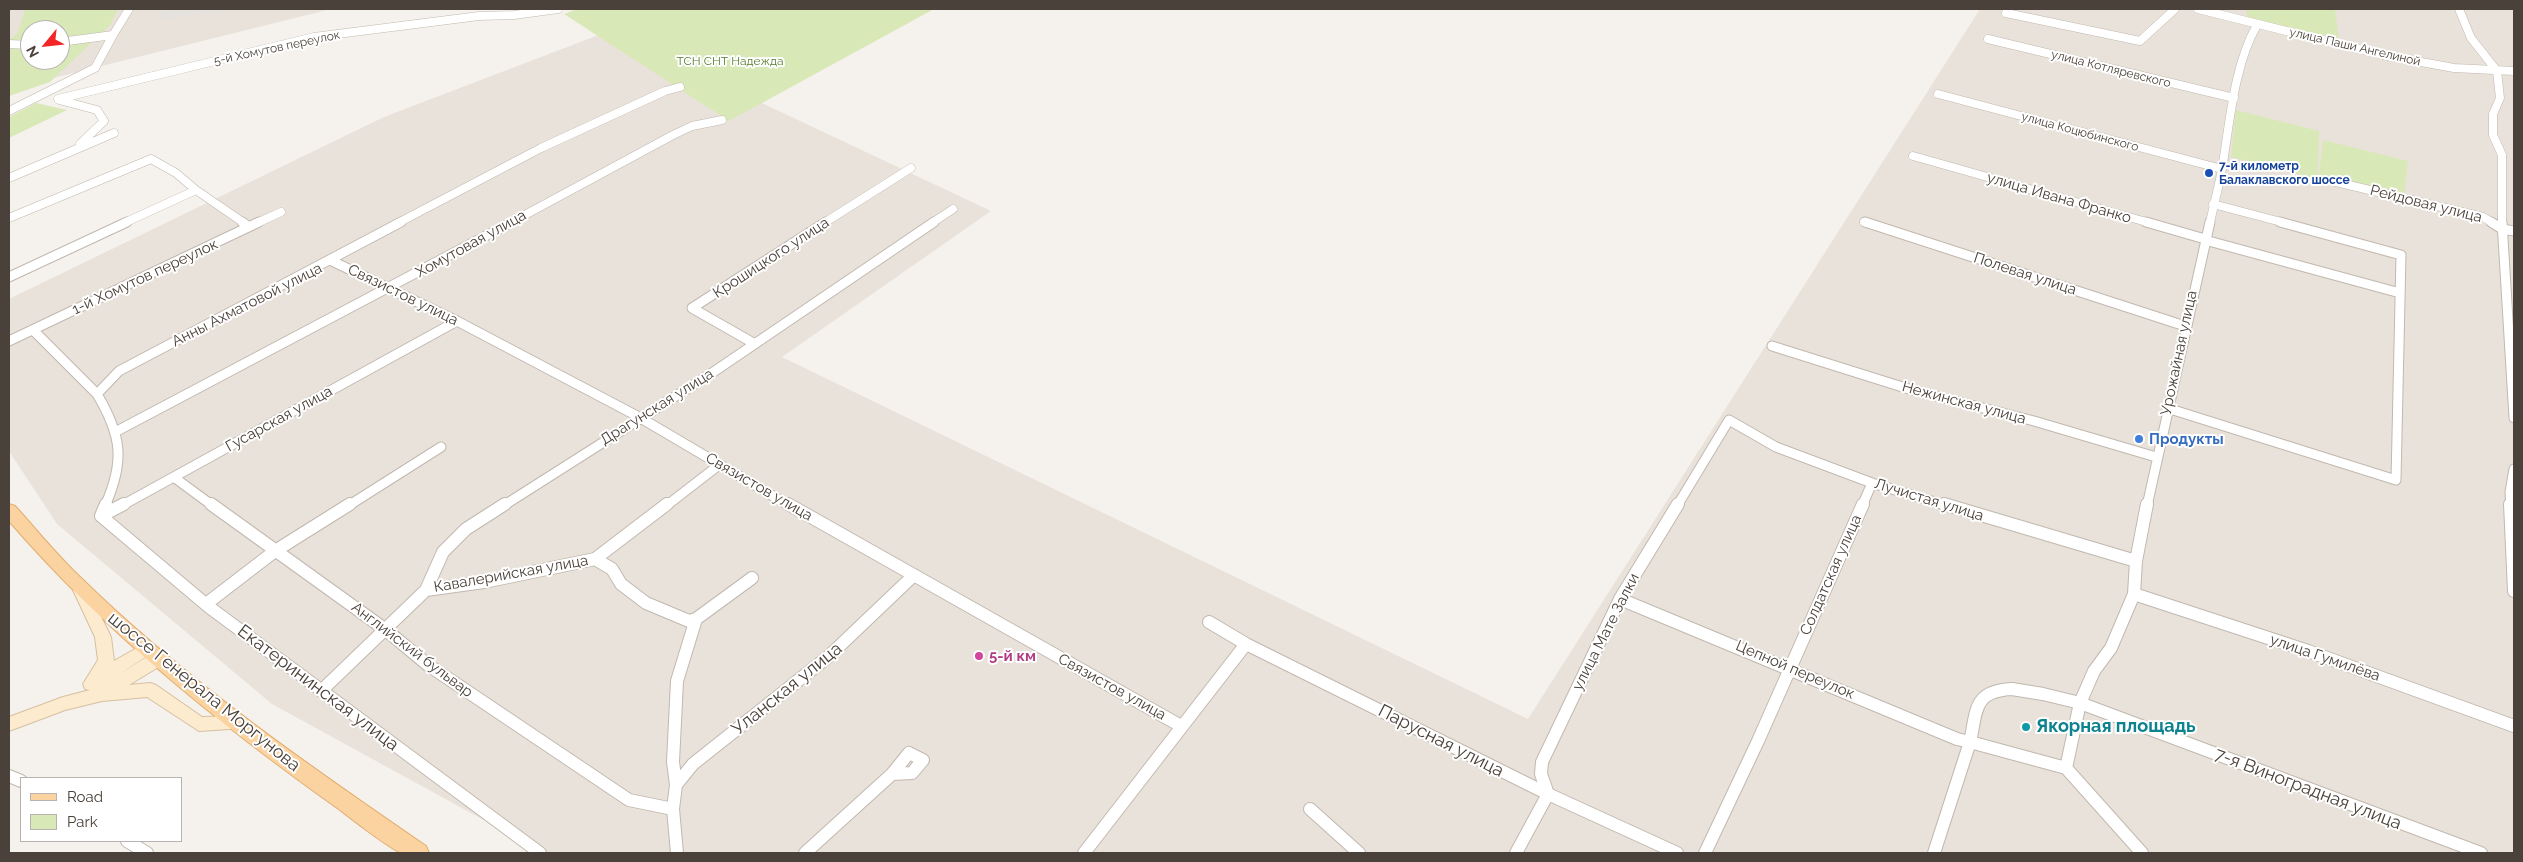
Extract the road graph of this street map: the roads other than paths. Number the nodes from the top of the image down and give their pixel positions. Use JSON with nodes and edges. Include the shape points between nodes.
{"nodes":[{"id":1,"x":129,"y":9,"type":"edge"},
{"id":2,"x":558,"y":9,"type":"edge"},
{"id":3,"x":2175,"y":9,"type":"edge"},
{"id":4,"x":2198,"y":9,"type":"edge"},
{"id":5,"x":2459,"y":9,"type":"edge"},
{"id":6,"x":2006,"y":13,"type":"dead end"},
{"id":7,"x":2257,"y":25,"type":"junction"},
{"id":8,"x":114,"y":35,"type":"junction"},
{"id":9,"x":1988,"y":39,"type":"dead end"},
{"id":10,"x":70,"y":41,"type":"edge"},
{"id":11,"x":2497,"y":71,"type":"junction"},
{"id":12,"x":2514,"y":72,"type":"edge"},
{"id":13,"x":680,"y":87,"type":"dead end"},
{"id":14,"x":1938,"y":94,"type":"dead end"},
{"id":15,"x":43,"y":95,"type":"junction"},
{"id":16,"x":2234,"y":98,"type":"junction"},
{"id":17,"x":58,"y":99,"type":"junction"},
{"id":18,"x":9,"y":111,"type":"edge"},
{"id":19,"x":722,"y":120,"type":"dead end"},
{"id":20,"x":114,"y":133,"type":"dead end"},
{"id":21,"x":72,"y":151,"type":"junction"},
{"id":22,"x":1912,"y":156,"type":"dead end"},
{"id":23,"x":911,"y":168,"type":"dead end"},
{"id":24,"x":2222,"y":169,"type":"junction"},
{"id":25,"x":9,"y":178,"type":"edge"},
{"id":26,"x":2336,"y":182,"type":"dead end"},
{"id":27,"x":196,"y":190,"type":"junction"},
{"id":28,"x":2213,"y":204,"type":"junction"},
{"id":29,"x":954,"y":209,"type":"dead end"},
{"id":30,"x":281,"y":212,"type":"dead end"},
{"id":31,"x":9,"y":218,"type":"edge"},
{"id":32,"x":1864,"y":222,"type":"dead end"},
{"id":33,"x":249,"y":227,"type":"junction"},
{"id":34,"x":2502,"y":229,"type":"junction"},
{"id":35,"x":2514,"y":231,"type":"edge"},
{"id":36,"x":2204,"y":239,"type":"junction"},
{"id":37,"x":332,"y":260,"type":"junction"},
{"id":38,"x":9,"y":277,"type":"edge"},
{"id":39,"x":387,"y":288,"type":"junction"},
{"id":40,"x":2400,"y":293,"type":"junction"},
{"id":41,"x":457,"y":321,"type":"junction"},
{"id":42,"x":2185,"y":326,"type":"junction"},
{"id":43,"x":33,"y":330,"type":"junction"},
{"id":44,"x":9,"y":341,"type":"edge"},
{"id":45,"x":755,"y":344,"type":"junction"},
{"id":46,"x":1772,"y":346,"type":"dead end"},
{"id":47,"x":98,"y":394,"type":"junction"},
{"id":48,"x":2167,"y":408,"type":"junction"},
{"id":49,"x":639,"y":418,"type":"junction"},
{"id":50,"x":2514,"y":418,"type":"edge"},
{"id":51,"x":1729,"y":420,"type":"joint"},
{"id":52,"x":116,"y":431,"type":"junction"},
{"id":53,"x":441,"y":447,"type":"dead end"},
{"id":54,"x":2156,"y":457,"type":"junction"},
{"id":55,"x":719,"y":465,"type":"junction"},
{"id":56,"x":2514,"y":469,"type":"edge"},
{"id":57,"x":175,"y":478,"type":"junction"},
{"id":58,"x":1872,"y":483,"type":"junction"},
{"id":59,"x":9,"y":510,"type":"edge"},
{"id":60,"x":101,"y":516,"type":"junction"},
{"id":61,"x":275,"y":550,"type":"junction"},
{"id":62,"x":595,"y":559,"type":"junction"},
{"id":63,"x":2136,"y":561,"type":"junction"},
{"id":64,"x":914,"y":575,"type":"junction"},
{"id":65,"x":752,"y":578,"type":"dead end"},
{"id":66,"x":81,"y":589,"type":"junction"},
{"id":67,"x":426,"y":590,"type":"junction"},
{"id":68,"x":2514,"y":591,"type":"edge"},
{"id":69,"x":2134,"y":594,"type":"junction"},
{"id":70,"x":1620,"y":599,"type":"junction"},
{"id":71,"x":206,"y":604,"type":"junction"},
{"id":72,"x":696,"y":619,"type":"junction"},
{"id":73,"x":1209,"y":622,"type":"dead end"},
{"id":74,"x":386,"y":630,"type":"junction"},
{"id":75,"x":1246,"y":644,"type":"junction"},
{"id":76,"x":153,"y":653,"type":"junction"},
{"id":77,"x":1789,"y":667,"type":"junction"},
{"id":78,"x":96,"y":689,"type":"junction"},
{"id":79,"x":322,"y":692,"type":"junction"},
{"id":80,"x":2080,"y":703,"type":"junction"},
{"id":81,"x":9,"y":724,"type":"edge"},
{"id":82,"x":238,"y":724,"type":"junction"},
{"id":83,"x":1181,"y":726,"type":"junction"},
{"id":84,"x":2514,"y":726,"type":"edge"},
{"id":85,"x":1970,"y":742,"type":"junction"},
{"id":86,"x":2066,"y":768,"type":"junction"},
{"id":87,"x":892,"y":774,"type":"dead end"},
{"id":88,"x":676,"y":785,"type":"junction"},
{"id":89,"x":1548,"y":794,"type":"junction"},
{"id":90,"x":673,"y":809,"type":"junction"},
{"id":91,"x":1310,"y":810,"type":"dead end"},
{"id":92,"x":129,"y":842,"type":"edge"},
{"id":93,"x":147,"y":853,"type":"edge"},
{"id":94,"x":418,"y":853,"type":"edge"},
{"id":95,"x":540,"y":853,"type":"edge"},
{"id":96,"x":677,"y":853,"type":"edge"},
{"id":97,"x":805,"y":853,"type":"edge"},
{"id":98,"x":1084,"y":853,"type":"edge"},
{"id":99,"x":1359,"y":853,"type":"edge"},
{"id":100,"x":1516,"y":853,"type":"edge"},
{"id":101,"x":1677,"y":853,"type":"edge"},
{"id":102,"x":1705,"y":853,"type":"edge"},
{"id":103,"x":1934,"y":853,"type":"edge"},
{"id":104,"x":2142,"y":853,"type":"edge"},
{"id":105,"x":2481,"y":853,"type":"edge"}],
"edges":[{"from":1,"to":8,"type":"street"},
{"from":2,"to":17,"type":"street","name":"5-й Хомутов переулок","via":[[460,18],[314,38]]},
{"from":3,"to":6,"type":"street","via":[[2140,41]]},
{"from":4,"to":7,"type":"street","name":"улица Паши Ангелиной"},
{"from":5,"to":11,"type":"street","via":[[2471,38]]},
{"from":7,"to":11,"type":"street","name":"улица Паши Ангелиной","via":[[2391,57],[2454,68]]},
{"from":7,"to":16,"type":"street","name":"Урожайная улица","via":[[2249,39]]},
{"from":8,"to":10,"type":"street"},
{"from":8,"to":15,"type":"street","via":[[95,68]]},
{"from":9,"to":16,"type":"street","name":"улица Котляревского"},
{"from":11,"to":12,"type":"street","name":"улица Паши Ангелиной"},
{"from":11,"to":34,"type":"street","via":[[2500,98],[2493,114],[2493,135],[2502,155]]},
{"from":13,"to":37,"type":"street","name":"Анны Ахматовой улица","via":[[664,91],[541,148]]},
{"from":14,"to":24,"type":"street","name":"улица Коцюбинского"},
{"from":15,"to":17,"type":"street"},
{"from":15,"to":18,"type":"street"},
{"from":16,"to":24,"type":"street","name":"Урожайная улица"},
{"from":17,"to":21,"type":"street","via":[[97,110],[104,121]]},
{"from":19,"to":39,"type":"street","name":"Хомутовая улица","via":[[692,126],[673,135]]},
{"from":20,"to":21,"type":"street"},
{"from":21,"to":25,"type":"street"},
{"from":22,"to":36,"type":"street","name":"улица Ивана Франко"},
{"from":23,"to":45,"type":"street","name":"Крошицкого улица","via":[[692,308]]},
{"from":24,"to":28,"type":"street","name":"Урожайная улица"},
{"from":26,"to":34,"type":"street","name":"Рейдовая улица","via":[[2483,217]]},
{"from":27,"to":31,"type":"street","via":[[176,173],[151,159]]},
{"from":27,"to":33,"type":"street"},
{"from":27,"to":38,"type":"street"},
{"from":28,"to":36,"type":"street","name":"Урожайная улица"},
{"from":28,"to":40,"type":"street","via":[[2401,255]]},
{"from":29,"to":45,"type":"street","name":"Драгунская улица"},
{"from":30,"to":33,"type":"street","name":"1-й Хомутов переулок"},
{"from":32,"to":42,"type":"street","name":"Полевая улица"},
{"from":33,"to":43,"type":"street","name":"1-й Хомутов переулок"},
{"from":34,"to":35,"type":"street","name":"Рейдовая улица"},
{"from":34,"to":50,"type":"street"},
{"from":36,"to":40,"type":"street","name":"улица Ивана Франко"},
{"from":36,"to":42,"type":"street","name":"Урожайная улица"},
{"from":37,"to":39,"type":"street","name":"Связистов улица"},
{"from":37,"to":47,"type":"street","name":"Анны Ахматовой улица","via":[[118,371]]},
{"from":39,"to":41,"type":"street","name":"Связистов улица"},
{"from":39,"to":52,"type":"street","name":"Хомутовая улица"},
{"from":40,"to":48,"type":"street","via":[[2396,480]]},
{"from":41,"to":49,"type":"street","name":"Связистов улица"},
{"from":41,"to":57,"type":"street","name":"Гусарская улица"},
{"from":42,"to":48,"type":"street","name":"Урожайная улица"},
{"from":43,"to":44,"type":"street","name":"1-й Хомутов переулок"},
{"from":43,"to":47,"type":"street"},
{"from":45,"to":49,"type":"street","name":"Драгунская улица"},
{"from":46,"to":54,"type":"street","name":"Нежинская улица","via":[[1912,390]]},
{"from":47,"to":52,"type":"street"},
{"from":48,"to":54,"type":"street","name":"Урожайная улица"},
{"from":49,"to":55,"type":"street","name":"Связистов улица"},
{"from":49,"to":67,"type":"street","name":"Драгунская улица","via":[[466,529],[443,552]]},
{"from":51,"to":58,"type":"street","name":"Лучистая улица","via":[[1776,447]]},
{"from":51,"to":70,"type":"street","name":"улица Мате Залки"},
{"from":52,"to":60,"type":"street","via":[[117,476]]},
{"from":53,"to":61,"type":"street"},
{"from":54,"to":63,"type":"street","name":"Урожайная улица"},
{"from":55,"to":62,"type":"street","name":"Кавалерийская улица"},
{"from":55,"to":64,"type":"street","name":"Связистов улица"},
{"from":56,"to":68,"type":"street","via":[[2510,492]]},
{"from":57,"to":60,"type":"street","name":"Гусарская улица"},
{"from":57,"to":61,"type":"street","name":"Английский бульвар"},
{"from":58,"to":63,"type":"street","name":"Лучистая улица"},
{"from":58,"to":77,"type":"street","name":"Солдатская улица"},
{"from":59,"to":66,"type":"main road","name":"шоссе Генерала Моргунова"},
{"from":60,"to":71,"type":"street","name":"Екатерининская улица"},
{"from":61,"to":71,"type":"street"},
{"from":61,"to":74,"type":"street","name":"Английский бульвар"},
{"from":62,"to":67,"type":"street","name":"Кавалерийская улица","via":[[484,582]]},
{"from":62,"to":72,"type":"street","name":"Кавалерийская улица","via":[[612,569],[621,584],[646,603],[689,621]]},
{"from":63,"to":69,"type":"street","name":"Урожайная улица"},
{"from":64,"to":83,"type":"street","name":"Связистов улица"},
{"from":64,"to":88,"type":"street","name":"Уланская улица","via":[[829,656],[693,764]]},
{"from":65,"to":72,"type":"street"},
{"from":66,"to":76,"type":"main road","name":"шоссе Генерала Моргунова"},
{"from":66,"to":78,"type":"street","via":[[104,637],[106,660]]},
{"from":67,"to":74,"type":"street","name":"Драгунская улица"},
{"from":69,"to":80,"type":"street","name":"Урожайная улица","via":[[2111,648],[2094,671]]},
{"from":69,"to":84,"type":"street","name":"улица Гумилёва","via":[[2308,651]]},
{"from":70,"to":77,"type":"street","name":"Цепной переулок"},
{"from":70,"to":89,"type":"street","name":"улица Мате Залки","via":[[1542,762],[1541,774]]},
{"from":71,"to":79,"type":"street","name":"Екатерининская улица"},
{"from":72,"to":88,"type":"street","via":[[677,682],[673,762]]},
{"from":73,"to":75,"type":"street","name":"Парусная улица"},
{"from":74,"to":79,"type":"street","name":"Драгунская улица"},
{"from":74,"to":90,"type":"street","name":"Английский бульвар","via":[[428,665],[629,800]]},
{"from":75,"to":83,"type":"street"},
{"from":75,"to":89,"type":"street","name":"Парусная улица"},
{"from":76,"to":78,"type":"street"},
{"from":76,"to":82,"type":"main road","name":"шоссе Генерала Моргунова"},
{"from":77,"to":85,"type":"street","name":"Цепной переулок"},
{"from":77,"to":102,"type":"street","name":"Солдатская улица"},
{"from":78,"to":81,"type":"street"},
{"from":78,"to":82,"type":"street","via":[[150,690],[199,724]]},
{"from":79,"to":95,"type":"street","name":"Екатерининская улица"},
{"from":80,"to":85,"type":"street","via":[[2020,689],[2000,689],[1980,700]]},
{"from":80,"to":86,"type":"street"},
{"from":80,"to":105,"type":"street","name":"7-я Виноградная улица"},
{"from":82,"to":94,"type":"main road","name":"шоссе Генерала Моргунова","via":[[286,762]]},
{"from":83,"to":98,"type":"street"},
{"from":85,"to":86,"type":"street"},
{"from":85,"to":103,"type":"street"},
{"from":86,"to":104,"type":"street"},
{"from":87,"to":97,"type":"street"},
{"from":88,"to":90,"type":"street"},
{"from":89,"to":100,"type":"street"},
{"from":89,"to":101,"type":"street","name":"Парусная улица"},
{"from":90,"to":96,"type":"street"},
{"from":91,"to":99,"type":"street"},
{"from":92,"to":93,"type":"street"}]}
